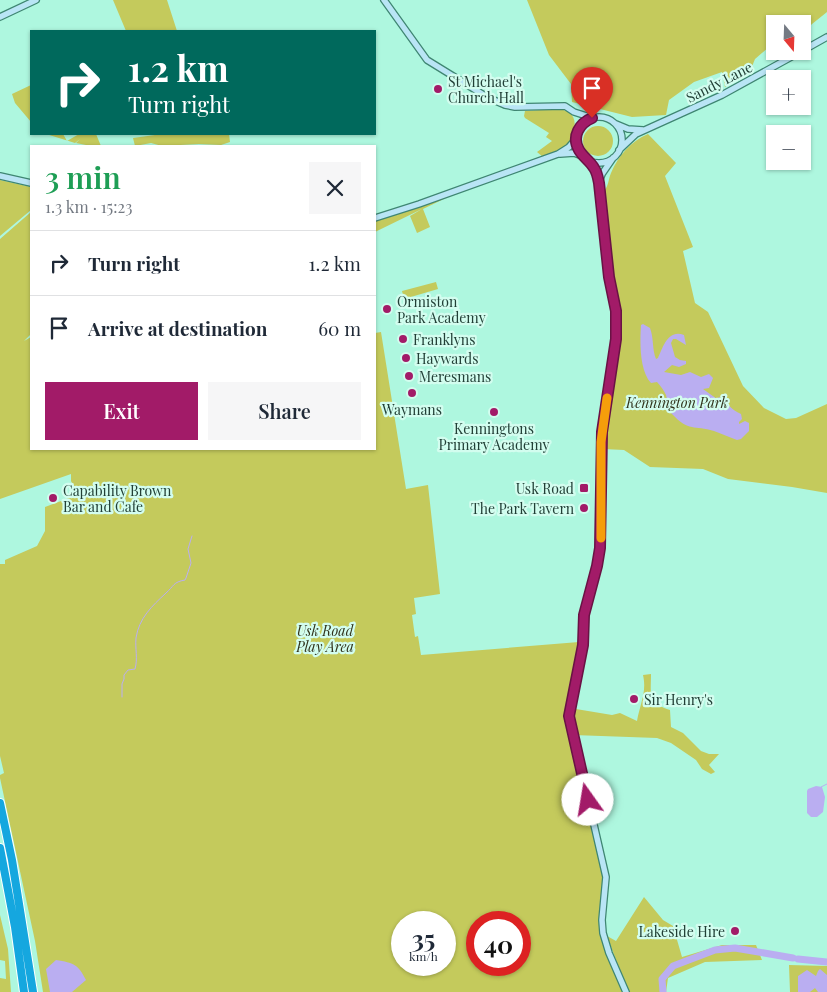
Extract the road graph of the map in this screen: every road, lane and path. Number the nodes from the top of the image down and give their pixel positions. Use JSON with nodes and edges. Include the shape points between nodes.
{"nodes":[{"id":1,"x":36,"y":0,"type":"edge"},
{"id":2,"x":384,"y":0,"type":"edge"},
{"id":3,"x":0,"y":17,"type":"edge"},
{"id":4,"x":827,"y":37,"type":"edge"},
{"id":5,"x":811,"y":46,"type":"edge"},
{"id":6,"x":786,"y":60,"type":"edge"},
{"id":7,"x":574,"y":112,"type":"junction"},
{"id":8,"x":592,"y":118,"type":"junction"},
{"id":9,"x":615,"y":123,"type":"junction"},
{"id":10,"x":578,"y":130,"type":"junction"},
{"id":11,"x":645,"y":130,"type":"junction"},
{"id":12,"x":576,"y":138,"type":"junction"},
{"id":13,"x":619,"y":150,"type":"junction"},
{"id":14,"x":558,"y":154,"type":"junction"},
{"id":15,"x":613,"y":158,"type":"junction"},
{"id":16,"x":587,"y":159,"type":"junction"},
{"id":17,"x":0,"y":176,"type":"edge"},
{"id":18,"x":30,"y":183,"type":"edge"},
{"id":19,"x":599,"y":183,"type":"junction"},
{"id":20,"x":376,"y":218,"type":"edge"},
{"id":21,"x":0,"y":803,"type":"edge"},
{"id":22,"x":0,"y":848,"type":"edge"},
{"id":23,"x":24,"y":992,"type":"edge"},
{"id":24,"x":33,"y":992,"type":"edge"},
{"id":25,"x":626,"y":992,"type":"edge"}],
"edges":[{"from":1,"to":3,"type":"street"},
{"from":2,"to":7,"type":"street","via":[[427,60],[487,97],[509,106],[560,105]]},
{"from":4,"to":5,"type":"street","name":"Sandy Lane"},
{"from":6,"to":11,"type":"street","name":"Sandy Lane","via":[[722,95]]},
{"from":7,"to":8,"type":"street"},
{"from":7,"to":10,"type":"street"},
{"from":8,"to":9,"type":"street","via":[[606,118]]},
{"from":8,"to":10,"type":"street"},
{"from":9,"to":11,"type":"street","via":[[628,129]]},
{"from":9,"to":13,"type":"street","via":[[621,136]]},
{"from":10,"to":12,"type":"street"},
{"from":11,"to":13,"type":"street","name":"Sandy Lane"},
{"from":12,"to":14,"type":"street"},
{"from":12,"to":16,"type":"street"},
{"from":13,"to":15,"type":"street"},
{"from":14,"to":16,"type":"street","via":[[574,153]]},
{"from":14,"to":20,"type":"street"},
{"from":15,"to":16,"type":"street","via":[[600,162]]},
{"from":15,"to":19,"type":"street"},
{"from":16,"to":19,"type":"street","via":[[596,170]]},
{"from":17,"to":18,"type":"street"},
{"from":19,"to":25,"type":"street","via":[[616,311],[616,339],[602,432],[600,548],[584,615],[583,645],[569,716],[605,871],[603,933]]},
{"from":21,"to":24,"type":"highway"},
{"from":22,"to":23,"type":"highway"}]}
